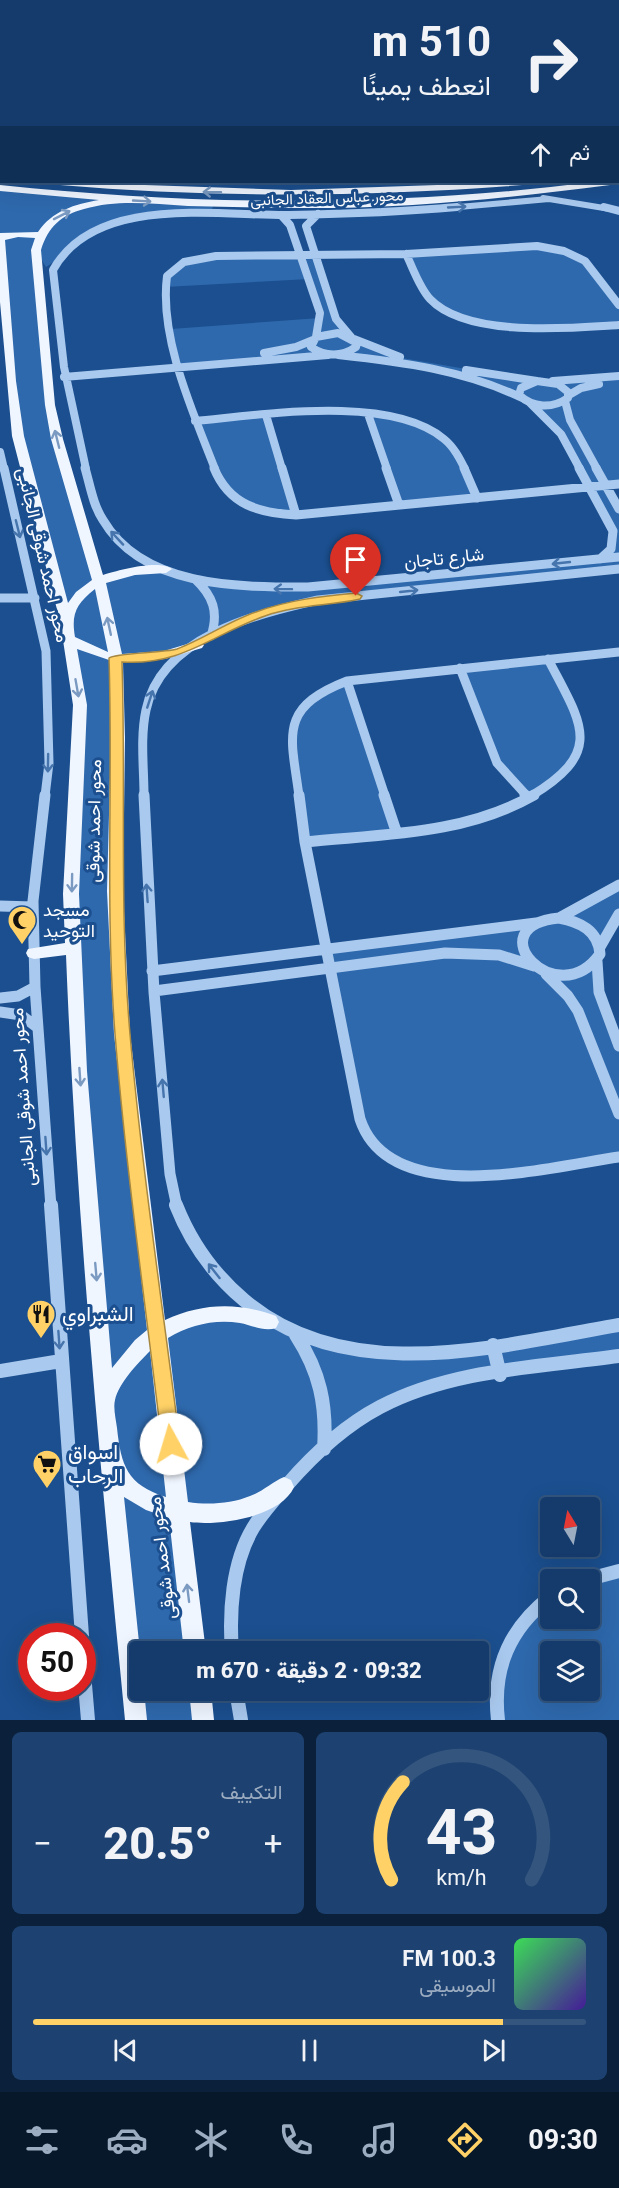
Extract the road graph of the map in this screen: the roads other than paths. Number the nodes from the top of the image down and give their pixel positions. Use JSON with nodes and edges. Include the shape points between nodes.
{"nodes":[{"id":1,"x":73,"y":183,"type":"edge"},
{"id":2,"x":507,"y":183,"type":"edge"},
{"id":3,"x":602,"y":183,"type":"edge"},
{"id":4,"x":0,"y":188,"type":"edge"},
{"id":5,"x":523,"y":193,"type":"junction"},
{"id":6,"x":549,"y":199,"type":"junction"},
{"id":7,"x":122,"y":200,"type":"junction"},
{"id":8,"x":213,"y":208,"type":"junction"},
{"id":9,"x":619,"y":211,"type":"edge"},
{"id":10,"x":318,"y":214,"type":"junction"},
{"id":11,"x":281,"y":215,"type":"junction"},
{"id":12,"x":38,"y":235,"type":"junction"},
{"id":13,"x":0,"y":237,"type":"edge"},
{"id":14,"x":300,"y":254,"type":"junction"},
{"id":15,"x":315,"y":254,"type":"junction"},
{"id":16,"x":406,"y":254,"type":"junction"},
{"id":17,"x":619,"y":305,"type":"edge"},
{"id":18,"x":57,"y":318,"type":"junction"},
{"id":19,"x":40,"y":319,"type":"junction"},
{"id":20,"x":619,"y":325,"type":"edge"},
{"id":21,"x":314,"y":338,"type":"junction"},
{"id":22,"x":353,"y":339,"type":"junction"},
{"id":23,"x":4,"y":342,"type":"edge"},
{"id":24,"x":328,"y":355,"type":"junction"},
{"id":25,"x":338,"y":355,"type":"junction"},
{"id":26,"x":176,"y":364,"type":"junction"},
{"id":27,"x":64,"y":374,"type":"junction"},
{"id":28,"x":619,"y":376,"type":"edge"},
{"id":29,"x":537,"y":381,"type":"junction"},
{"id":30,"x":546,"y":381,"type":"junction"},
{"id":31,"x":619,"y":383,"type":"edge"},
{"id":32,"x":567,"y":398,"type":"junction"},
{"id":33,"x":526,"y":401,"type":"junction"},
{"id":34,"x":368,"y":414,"type":"junction"},
{"id":35,"x":266,"y":415,"type":"junction"},
{"id":36,"x":195,"y":421,"type":"junction"},
{"id":37,"x":0,"y":452,"type":"edge"},
{"id":38,"x":619,"y":484,"type":"edge"},
{"id":39,"x":606,"y":486,"type":"junction"},
{"id":40,"x":590,"y":487,"type":"junction"},
{"id":41,"x":5,"y":493,"type":"edge"},
{"id":42,"x":477,"y":498,"type":"junction"},
{"id":43,"x":399,"y":505,"type":"junction"},
{"id":44,"x":619,"y":509,"type":"edge"},
{"id":45,"x":296,"y":515,"type":"junction"},
{"id":46,"x":619,"y":557,"type":"edge"},
{"id":47,"x":600,"y":559,"type":"junction"},
{"id":48,"x":166,"y":569,"type":"junction"},
{"id":49,"x":619,"y":569,"type":"edge"},
{"id":50,"x":605,"y":571,"type":"junction"},
{"id":51,"x":619,"y":575,"type":"edge"},
{"id":52,"x":194,"y":578,"type":"junction"},
{"id":53,"x":99,"y":581,"type":"junction"},
{"id":54,"x":345,"y":585,"type":"junction"},
{"id":55,"x":0,"y":597,"type":"edge"},
{"id":56,"x":349,"y":597,"type":"junction"},
{"id":57,"x":35,"y":598,"type":"junction"},
{"id":58,"x":66,"y":621,"type":"junction"},
{"id":59,"x":210,"y":636,"type":"junction"},
{"id":60,"x":69,"y":639,"type":"junction"},
{"id":61,"x":197,"y":645,"type":"junction"},
{"id":62,"x":619,"y":652,"type":"edge"},
{"id":63,"x":116,"y":658,"type":"junction"},
{"id":64,"x":548,"y":659,"type":"junction"},
{"id":65,"x":460,"y":668,"type":"junction"},
{"id":66,"x":346,"y":681,"type":"junction"},
{"id":67,"x":527,"y":797,"type":"junction"},
{"id":68,"x":396,"y":831,"type":"junction"},
{"id":69,"x":304,"y":843,"type":"junction"},
{"id":70,"x":619,"y":885,"type":"edge"},
{"id":71,"x":0,"y":906,"type":"edge"},
{"id":72,"x":33,"y":907,"type":"junction"},
{"id":73,"x":619,"y":914,"type":"edge"},
{"id":74,"x":559,"y":918,"type":"junction"},
{"id":75,"x":536,"y":923,"type":"junction"},
{"id":76,"x":600,"y":947,"type":"junction"},
{"id":77,"x":74,"y":948,"type":"junction"},
{"id":78,"x":328,"y":950,"type":"junction"},
{"id":79,"x":34,"y":953,"type":"junction"},
{"id":80,"x":597,"y":961,"type":"junction"},
{"id":81,"x":331,"y":968,"type":"junction"},
{"id":82,"x":537,"y":968,"type":"junction"},
{"id":83,"x":152,"y":972,"type":"junction"},
{"id":84,"x":35,"y":987,"type":"junction"},
{"id":85,"x":154,"y":991,"type":"junction"},
{"id":86,"x":0,"y":998,"type":"edge"},
{"id":87,"x":0,"y":1012,"type":"edge"},
{"id":88,"x":38,"y":1028,"type":"junction"},
{"id":89,"x":619,"y":1046,"type":"edge"},
{"id":90,"x":619,"y":1114,"type":"edge"},
{"id":91,"x":619,"y":1157,"type":"edge"},
{"id":92,"x":262,"y":1317,"type":"junction"},
{"id":93,"x":619,"y":1325,"type":"edge"},
{"id":94,"x":158,"y":1332,"type":"junction"},
{"id":95,"x":296,"y":1335,"type":"junction"},
{"id":96,"x":493,"y":1345,"type":"junction"},
{"id":97,"x":619,"y":1356,"type":"edge"},
{"id":98,"x":61,"y":1361,"type":"junction"},
{"id":99,"x":0,"y":1371,"type":"edge"},
{"id":100,"x":500,"y":1375,"type":"junction"},
{"id":101,"x":106,"y":1421,"type":"junction"},
{"id":102,"x":324,"y":1449,"type":"junction"},
{"id":103,"x":110,"y":1456,"type":"junction"},
{"id":104,"x":278,"y":1495,"type":"junction"},
{"id":105,"x":178,"y":1512,"type":"junction"},
{"id":106,"x":619,"y":1571,"type":"edge"},
{"id":107,"x":600,"y":1576,"type":"edge"},
{"id":108,"x":540,"y":1604,"type":"edge"},
{"id":109,"x":81,"y":1623,"type":"edge"},
{"id":110,"x":194,"y":1641,"type":"edge"},
{"id":111,"x":232,"y":1641,"type":"edge"},
{"id":112,"x":86,"y":1701,"type":"edge"},
{"id":113,"x":201,"y":1701,"type":"edge"},
{"id":114,"x":238,"y":1701,"type":"edge"},
{"id":115,"x":88,"y":1720,"type":"edge"},
{"id":116,"x":136,"y":1720,"type":"edge"},
{"id":117,"x":203,"y":1720,"type":"edge"},
{"id":118,"x":241,"y":1720,"type":"edge"},
{"id":119,"x":498,"y":1720,"type":"edge"}],
"edges":[{"from":2,"to":1,"type":"main road","one_way":true,"via":[[390,191],[270,193]]},
{"from":3,"to":5,"type":"main road"},
{"from":4,"to":7,"type":"main road"},
{"from":5,"to":6,"type":"street"},
{"from":5,"to":8,"type":"main road"},
{"from":6,"to":9,"type":"street"},
{"from":10,"to":6,"type":"street","name":"محور عباس العقاد الجانبى","one_way":true},
{"from":7,"to":8,"type":"main road","one_way":true},
{"from":12,"to":7,"type":"main road","one_way":true,"via":[[45,225],[63,214]]},
{"from":8,"to":11,"type":"street","name":"محور عباس العقاد الجانبى"},
{"from":8,"to":18,"type":"street","name":"محور عباس العقاد الجانبى","via":[[107,226],[69,247],[53,270]]},
{"from":10,"to":11,"type":"street","name":"محور عباس العقاد الجانبى"},
{"from":10,"to":15,"type":"street","via":[[306,226]]},
{"from":11,"to":14,"type":"street","via":[[290,225]]},
{"from":12,"to":13,"type":"main road"},
{"from":12,"to":19,"type":"main road","name":"محور احمد شوقى"},
{"from":13,"to":23,"type":"main road","name":"محور احمد شوقى"},
{"from":14,"to":15,"type":"street"},
{"from":14,"to":21,"type":"street","via":[[320,313]]},
{"from":14,"to":26,"type":"street","via":[[208,257],[184,262],[173,269],[167,276],[165,292]]},
{"from":15,"to":16,"type":"street"},
{"from":15,"to":22,"type":"street","via":[[336,319]]},
{"from":16,"to":17,"type":"street","via":[[522,246],[564,251],[592,266]]},
{"from":16,"to":20,"type":"street","via":[[430,299],[452,314],[542,328]]},
{"from":18,"to":19,"type":"main road"},
{"from":18,"to":27,"type":"street"},
{"from":53,"to":19,"type":"main road","name":"محور احمد شوقى","one_way":true,"via":[[57,439]]},
{"from":21,"to":22,"type":"street","via":[[338,333]]},
{"from":21,"to":24,"type":"street","via":[[311,347]]},
{"from":21,"to":26,"type":"street","via":[[275,352]]},
{"from":22,"to":25,"type":"street","via":[[356,347]]},
{"from":22,"to":29,"type":"street","via":[[402,358]]},
{"from":23,"to":58,"type":"main road","name":"محور احمد شوقى","via":[[18,436]]},
{"from":24,"to":25,"type":"street"},
{"from":24,"to":26,"type":"street"},
{"from":25,"to":33,"type":"street","via":[[468,377]]},
{"from":26,"to":27,"type":"street"},
{"from":26,"to":36,"type":"street"},
{"from":48,"to":27,"type":"street","one_way":true,"via":[[144,561],[104,523],[90,483]]},
{"from":28,"to":30,"type":"street"},
{"from":29,"to":30,"type":"street"},
{"from":29,"to":33,"type":"street","via":[[519,391]]},
{"from":30,"to":32,"type":"street","via":[[562,386]]},
{"from":31,"to":32,"type":"street","via":[[589,386]]},
{"from":32,"to":33,"type":"street","via":[[553,405]]},
{"from":32,"to":39,"type":"street","via":[[570,420]]},
{"from":33,"to":40,"type":"street","via":[[561,434]]},
{"from":34,"to":35,"type":"street"},
{"from":34,"to":42,"type":"street","via":[[410,422],[442,437],[453,448]]},
{"from":34,"to":43,"type":"street"},
{"from":35,"to":36,"type":"street"},
{"from":35,"to":45,"type":"street"},
{"from":36,"to":45,"type":"street","via":[[224,492],[253,509]]},
{"from":37,"to":41,"type":"street","name":"محور احمد شوقى الجانبى"},
{"from":38,"to":39,"type":"street"},
{"from":39,"to":40,"type":"street"},
{"from":39,"to":44,"type":"street"},
{"from":40,"to":42,"type":"street"},
{"from":40,"to":47,"type":"street","via":[[614,537],[611,549]]},
{"from":41,"to":57,"type":"street","name":"محور احمد شوقى الجانبى","one_way":true},
{"from":42,"to":43,"type":"street"},
{"from":43,"to":45,"type":"street"},
{"from":46,"to":47,"type":"street","name":"شارع تاجان"},
{"from":47,"to":54,"type":"street","name":"شارع تاجان","one_way":true},
{"from":48,"to":52,"type":"street","name":"شارع تاجان"},
{"from":48,"to":53,"type":"main road","via":[[131,571]]},
{"from":49,"to":50,"type":"street","name":"شارع تاجان"},
{"from":50,"to":51,"type":"street"},
{"from":56,"to":50,"type":"street","name":"شارع تاجان","one_way":true},
{"from":54,"to":52,"type":"street","name":"شارع تاجان","one_way":true,"via":[[252,588]]},
{"from":52,"to":59,"type":"street","via":[[206,588],[215,605],[216,624]]},
{"from":53,"to":58,"type":"main road","via":[[75,599]]},
{"from":63,"to":53,"type":"main road","name":"محور احمد شوقى","one_way":true},
{"from":54,"to":56,"type":"street"},
{"from":55,"to":57,"type":"street"},
{"from":56,"to":59,"type":"street","name":"شارع تاجان","via":[[261,614]]},
{"from":57,"to":72,"type":"street","name":"محور احمد شوقى الجانبى","one_way":true,"via":[[46,651],[49,763]]},
{"from":58,"to":60,"type":"main road","name":"محور احمد شوقى"},
{"from":59,"to":61,"type":"street","name":"شارع تاجان"},
{"from":60,"to":63,"type":"main road","via":[[89,651]]},
{"from":60,"to":77,"type":"main road","name":"محور احمد شوقى","one_way":true,"via":[[80,705],[73,840]]},
{"from":61,"to":63,"type":"main road","via":[[158,657]]},
{"from":83,"to":61,"type":"street","name":"شارع تاجان","one_way":true,"via":[[146,870],[145,718],[155,685]]},
{"from":62,"to":64,"type":"street"},
{"from":63,"to":94,"type":"main road","name":"محور احمد شوقى","via":[[115,891],[120,997]]},
{"from":64,"to":65,"type":"street"},
{"from":64,"to":67,"type":"street","via":[[578,720],[580,747],[564,774]]},
{"from":65,"to":66,"type":"street"},
{"from":65,"to":67,"type":"street","via":[[497,763]]},
{"from":66,"to":68,"type":"street"},
{"from":66,"to":69,"type":"street","via":[[314,696],[303,707],[291,733]]},
{"from":67,"to":68,"type":"street","via":[[464,823]]},
{"from":68,"to":69,"type":"street"},
{"from":69,"to":78,"type":"street"},
{"from":70,"to":74,"type":"street"},
{"from":71,"to":72,"type":"street"},
{"from":72,"to":79,"type":"street","name":"محور احمد شوقى الجانبى"},
{"from":73,"to":76,"type":"street"},
{"from":74,"to":75,"type":"street"},
{"from":74,"to":76,"type":"street","via":[[582,924],[597,938]]},
{"from":75,"to":78,"type":"street"},
{"from":75,"to":82,"type":"street","via":[[522,938],[522,948]]},
{"from":76,"to":80,"type":"street"},
{"from":77,"to":79,"type":"main road"},
{"from":77,"to":101,"type":"main road","name":"محور احمد شوقى","one_way":true,"via":[[79,1071]]},
{"from":78,"to":81,"type":"street"},
{"from":78,"to":83,"type":"street"},
{"from":79,"to":84,"type":"street","name":"محور احمد شوقى الجانبى"},
{"from":80,"to":82,"type":"street","via":[[579,974],[553,974]]},
{"from":80,"to":89,"type":"street","via":[[599,992]]},
{"from":81,"to":82,"type":"street","via":[[463,952],[499,955]]},
{"from":81,"to":85,"type":"street"},
{"from":81,"to":91,"type":"street","via":[[360,1119],[367,1139],[383,1153],[426,1174],[469,1178]]},
{"from":82,"to":90,"type":"street","via":[[556,982],[578,1011]]},
{"from":83,"to":85,"type":"street"},
{"from":84,"to":86,"type":"street","via":[[18,996]]},
{"from":84,"to":88,"type":"street","name":"محور احمد شوقى الجانبى"},
{"from":92,"to":85,"type":"street","one_way":true,"via":[[217,1276],[175,1203]]},
{"from":87,"to":88,"type":"street","via":[[21,1016]]},
{"from":88,"to":98,"type":"street","name":"محور احمد شوقى الجانبى","one_way":true},
{"from":92,"to":94,"type":"main road","via":[[232,1314],[194,1318]]},
{"from":92,"to":95,"type":"street"},
{"from":93,"to":96,"type":"street"},
{"from":94,"to":101,"type":"main road","via":[[135,1350],[118,1372],[106,1397]]},
{"from":94,"to":105,"type":"main road","name":"محور احمد شوقى"},
{"from":95,"to":96,"type":"street","via":[[339,1348],[384,1354],[435,1354]]},
{"from":95,"to":102,"type":"street","via":[[313,1359],[323,1387],[327,1418]]},
{"from":96,"to":100,"type":"street"},
{"from":97,"to":100,"type":"street"},
{"from":98,"to":99,"type":"street"},
{"from":98,"to":109,"type":"street","name":"محور احمد شوقى الجانبى"},
{"from":100,"to":102,"type":"street","via":[[441,1385],[398,1399],[359,1420]]},
{"from":101,"to":103,"type":"main road","name":"محور احمد شوقى"},
{"from":102,"to":104,"type":"street"},
{"from":103,"to":105,"type":"main road","via":[[116,1472],[132,1490]]},
{"from":103,"to":116,"type":"main road","name":"محور احمد شوقى"},
{"from":104,"to":105,"type":"main road","via":[[216,1514]]},
{"from":104,"to":111,"type":"street","via":[[252,1529],[240,1564],[232,1601]]},
{"from":110,"to":105,"type":"main road","name":"محور احمد شوقى","one_way":true},
{"from":106,"to":107,"type":"street"},
{"from":108,"to":119,"type":"street","via":[[514,1632],[499,1664],[494,1700]]},
{"from":112,"to":115,"type":"street"},
{"from":113,"to":117,"type":"main road"},
{"from":114,"to":118,"type":"street"}]}
